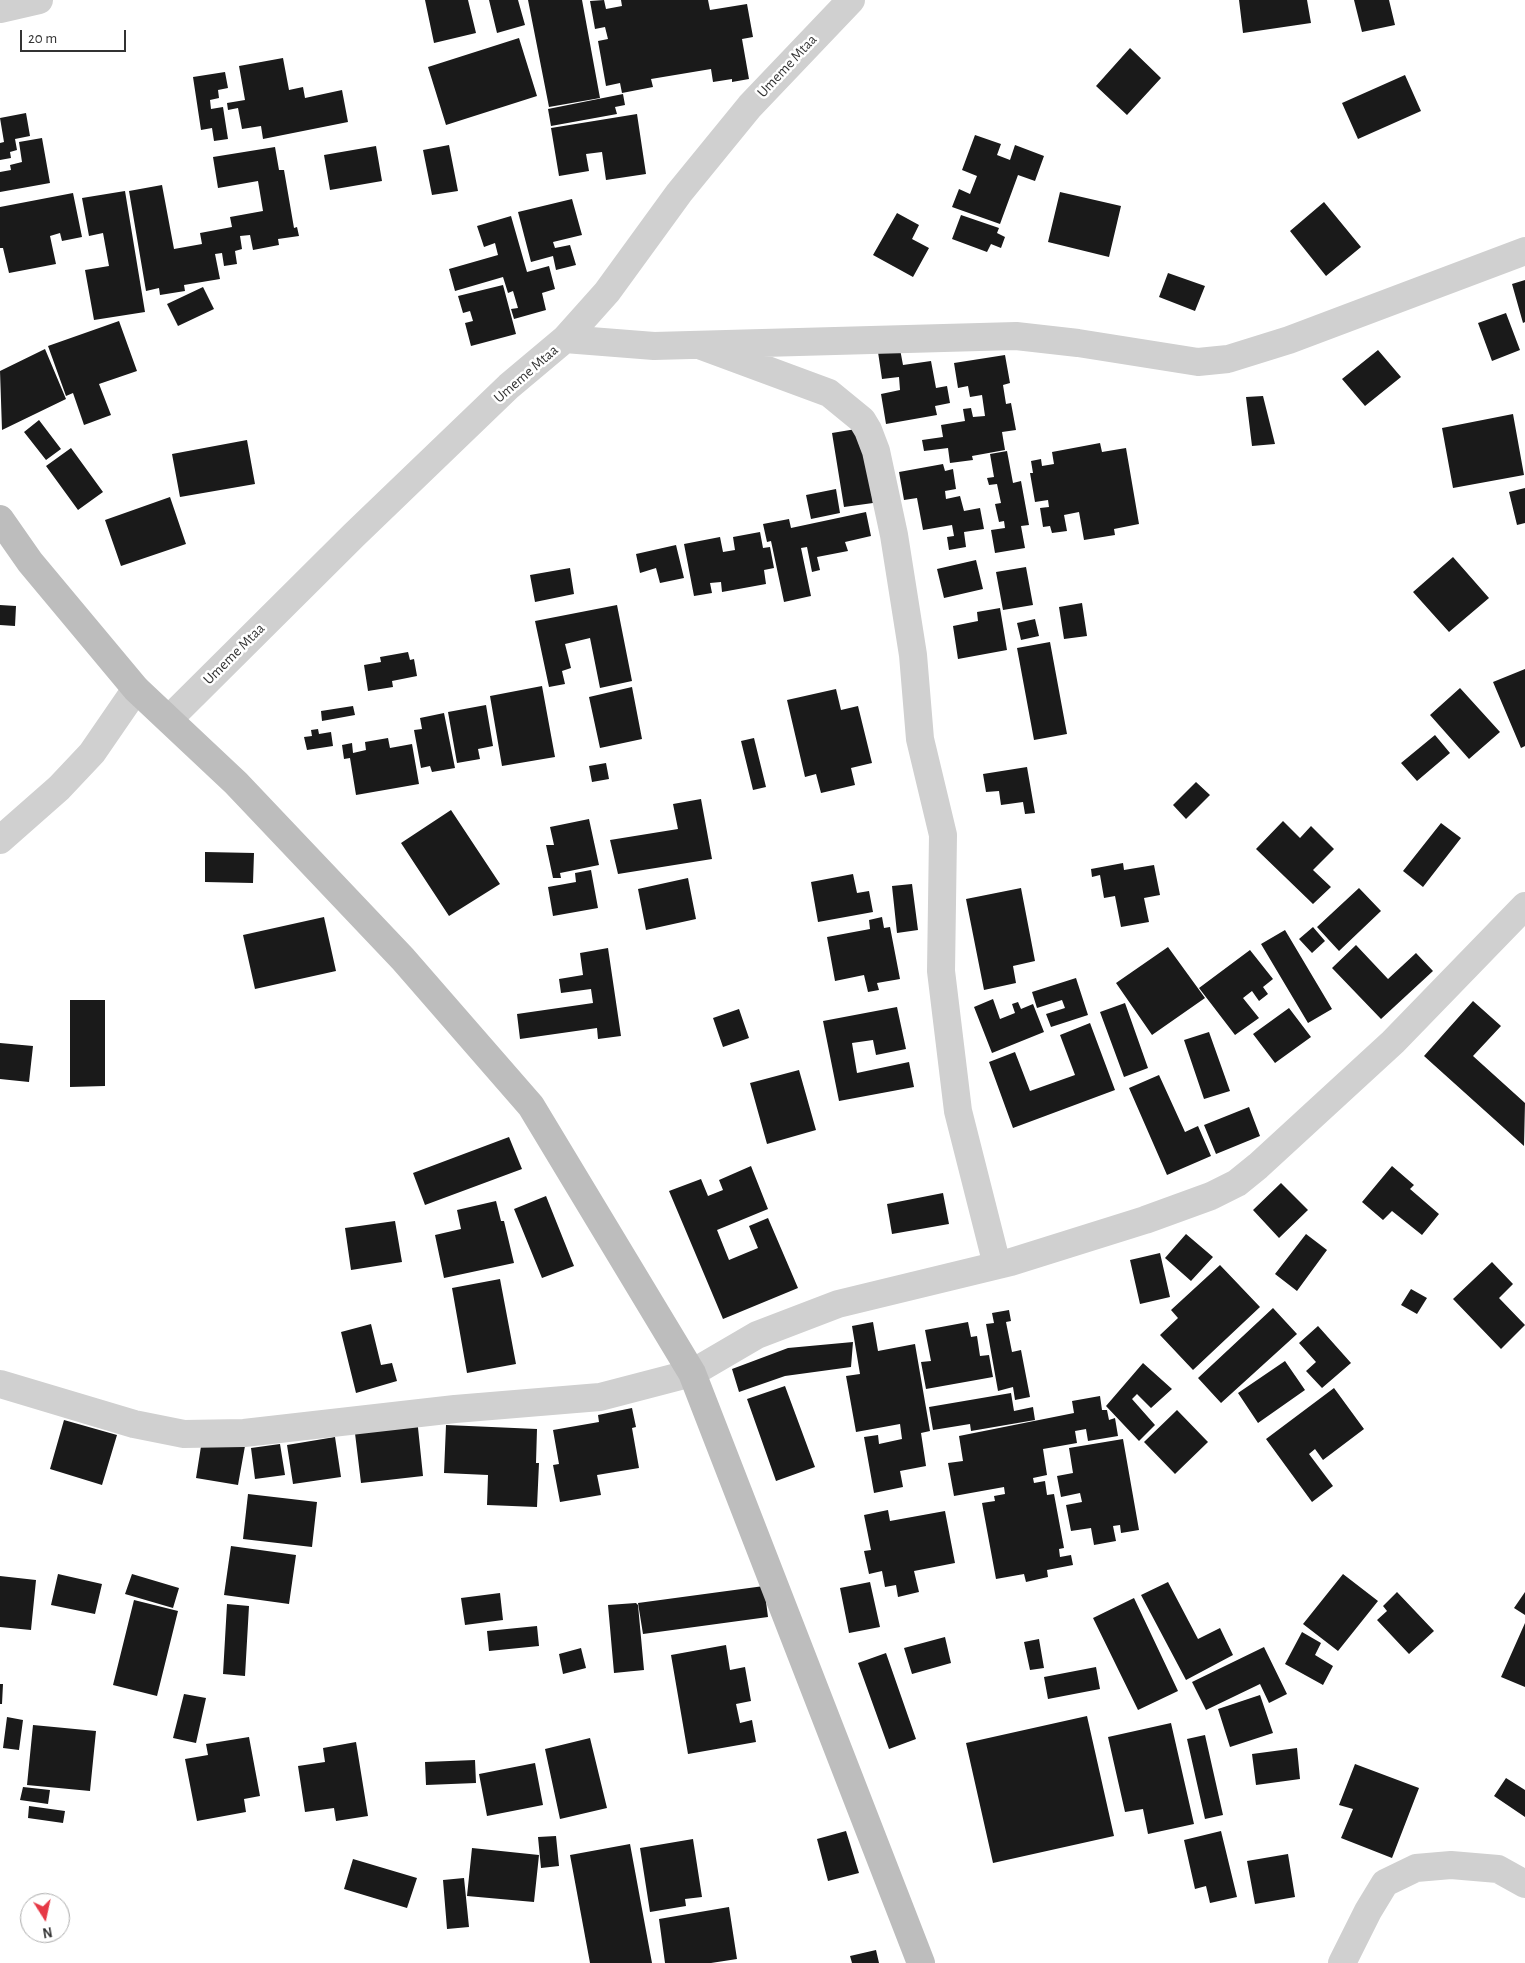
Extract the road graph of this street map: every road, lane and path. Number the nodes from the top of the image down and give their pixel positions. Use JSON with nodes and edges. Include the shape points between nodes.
{"nodes":[{"id":1,"x":39,"y":0,"type":"edge"},
{"id":2,"x":851,"y":0,"type":"edge"},
{"id":3,"x":0,"y":9,"type":"edge"},
{"id":4,"x":1525,"y":251,"type":"edge"},
{"id":5,"x":565,"y":339,"type":"junction"},
{"id":6,"x":702,"y":346,"type":"junction"},
{"id":7,"x":0,"y":518,"type":"edge"},
{"id":8,"x":136,"y":689,"type":"junction"},
{"id":9,"x":169,"y":719,"type":"junction"},
{"id":10,"x":0,"y":840,"type":"edge"},
{"id":11,"x":1525,"y":906,"type":"edge"},
{"id":12,"x":997,"y":1265,"type":"junction"},
{"id":13,"x":692,"y":1373,"type":"junction"},
{"id":14,"x":0,"y":1384,"type":"edge"},
{"id":15,"x":1525,"y":1884,"type":"edge"},
{"id":16,"x":921,"y":1963,"type":"edge"},
{"id":17,"x":1342,"y":1963,"type":"edge"}],
"edges":[{"from":1,"to":3,"type":"street"},
{"from":2,"to":5,"type":"street","name":"Umeme Mtaa","via":[[750,106],[679,193],[607,292]]},
{"from":4,"to":6,"type":"street","via":[[1290,340],[1228,359],[1198,362],[1016,336]]},
{"from":5,"to":6,"type":"street"},
{"from":5,"to":9,"type":"street","name":"Umeme Mtaa","via":[[509,386],[389,501]]},
{"from":6,"to":12,"type":"street","via":[[829,393],[862,420],[876,451],[894,535],[913,655],[920,739],[943,835],[941,971],[958,1111]]},
{"from":7,"to":8,"type":"street","via":[[30,562]]},
{"from":8,"to":9,"type":"street"},
{"from":8,"to":10,"type":"street","via":[[92,753],[59,788]]},
{"from":9,"to":13,"type":"street","via":[[236,783],[397,952],[531,1106]]},
{"from":11,"to":12,"type":"street","via":[[1393,1042],[1237,1183],[1145,1220]]},
{"from":12,"to":13,"type":"street","via":[[838,1304],[757,1335]]},
{"from":13,"to":14,"type":"street","via":[[600,1397],[455,1409],[244,1433],[184,1434],[134,1424]]},
{"from":13,"to":16,"type":"street"},
{"from":15,"to":17,"type":"street","via":[[1498,1869],[1451,1865],[1416,1868],[1385,1883]]}]}
